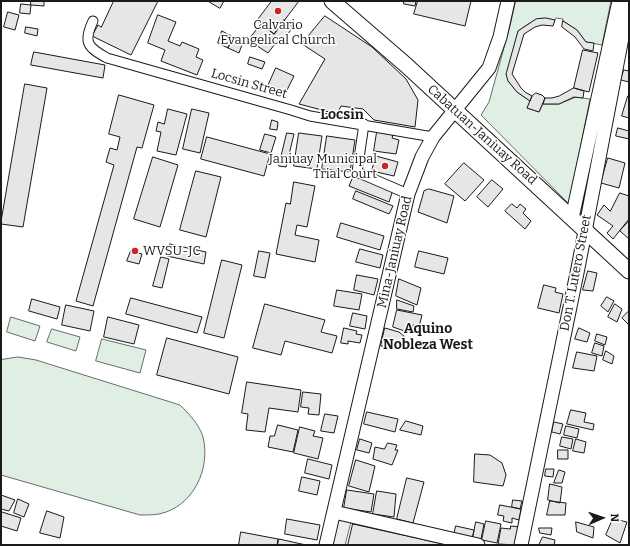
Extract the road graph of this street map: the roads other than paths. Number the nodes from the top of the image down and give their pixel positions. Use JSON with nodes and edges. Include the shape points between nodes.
{"nodes":[{"id":1,"x":332,"y":1,"type":"edge"},
{"id":2,"x":508,"y":1,"type":"edge"},
{"id":3,"x":625,"y":2,"type":"edge"},
{"id":4,"x":93,"y":21,"type":"dead end"},
{"id":5,"x":454,"y":110,"type":"junction"},
{"id":6,"x":364,"y":124,"type":"junction"},
{"id":7,"x":433,"y":136,"type":"junction"},
{"id":8,"x":408,"y":194,"type":"junction"},
{"id":9,"x":572,"y":218,"type":"junction"},
{"id":10,"x":584,"y":229,"type":"junction"},
{"id":11,"x":629,"y":271,"type":"edge"},
{"id":12,"x":334,"y":512,"type":"junction"},
{"id":13,"x":326,"y":545,"type":"edge"},
{"id":14,"x":478,"y":545,"type":"edge"},
{"id":15,"x":521,"y":545,"type":"edge"}],
"edges":[{"from":1,"to":5,"type":"main road","name":"Cabatuan-Janiuay Road"},
{"from":2,"to":5,"type":"main road","name":"Mina-Janiuay Road","via":[[500,37],[489,68]]},
{"from":3,"to":9,"type":"main road","name":"Don T. Lutero Street"},
{"from":3,"to":10,"type":"main road","name":"Don T. Lutero Street"},
{"from":4,"to":6,"type":"street","name":"Locsin Street","via":[[87,33],[88,42],[95,51],[107,58],[310,116]]},
{"from":5,"to":7,"type":"main road","name":"Mina-Janiuay Road"},
{"from":5,"to":9,"type":"main road","name":"Cabatuan-Janiuay Road"},
{"from":6,"to":7,"type":"street","name":"Locsin Street"},
{"from":6,"to":8,"type":"street","via":[[357,172]]},
{"from":7,"to":8,"type":"main road","name":"Mina-Janiuay Road"},
{"from":8,"to":12,"type":"main road","name":"Mina-Janiuay Road"},
{"from":9,"to":10,"type":"main road","name":"Cabatuan-Janiuay Road"},
{"from":10,"to":11,"type":"main road","name":"Cabatuan-Janiuay Road"},
{"from":10,"to":15,"type":"main road","name":"Don T. Lutero Street"},
{"from":12,"to":13,"type":"main road","name":"Mina-Janiuay Road"},
{"from":12,"to":14,"type":"main road"}]}
